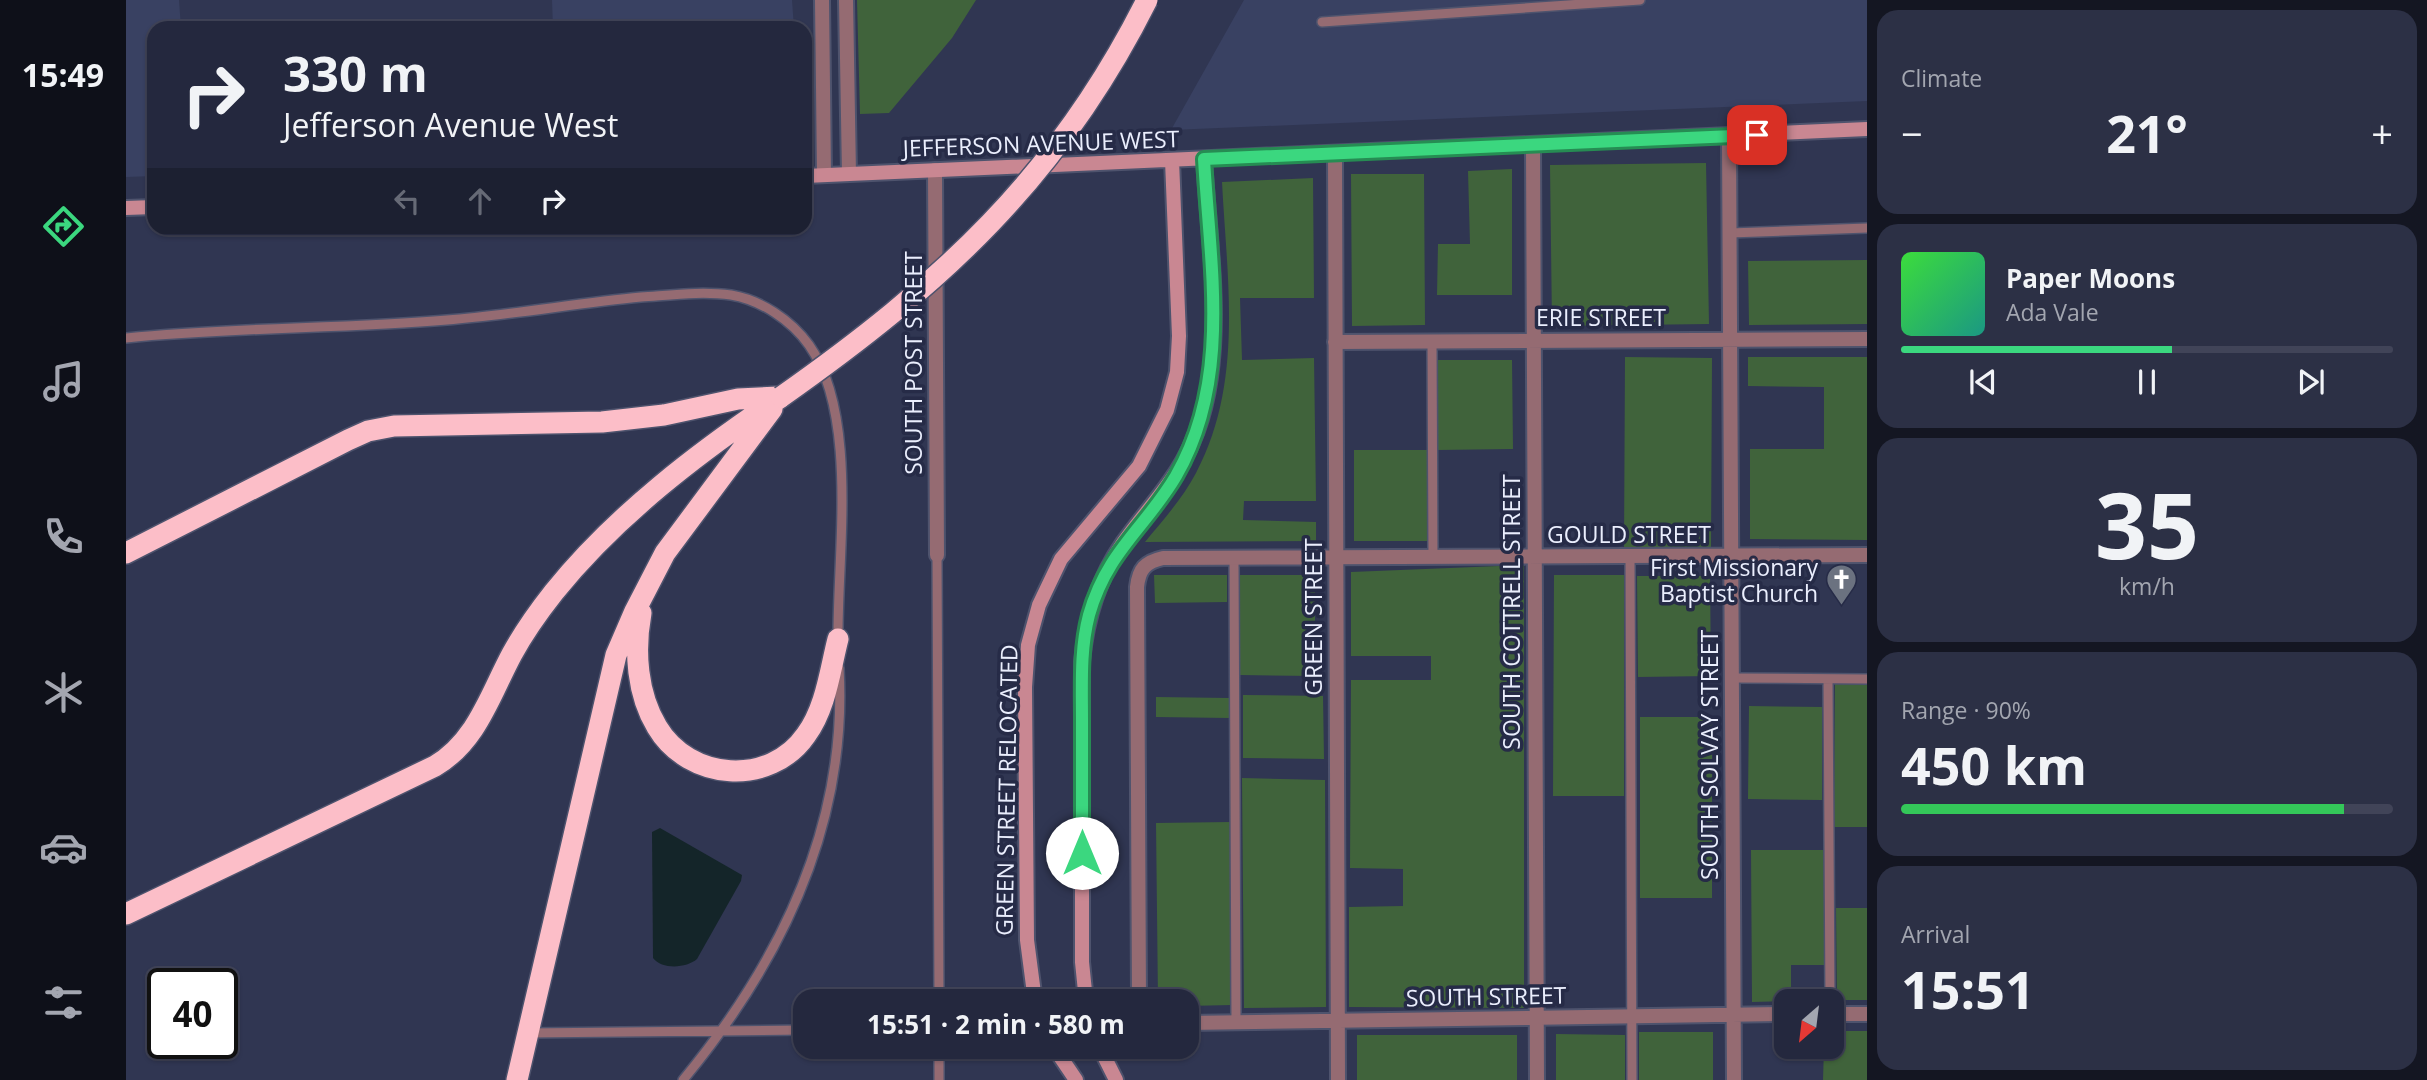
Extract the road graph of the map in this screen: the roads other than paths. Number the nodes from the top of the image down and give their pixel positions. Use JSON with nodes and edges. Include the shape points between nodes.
{"nodes":[{"id":1,"x":822,"y":0,"type":"edge"},
{"id":2,"x":846,"y":0,"type":"edge"},
{"id":3,"x":1147,"y":0,"type":"edge"},
{"id":4,"x":1640,"y":0,"type":"edge"},
{"id":5,"x":1322,"y":22,"type":"dead end"},
{"id":6,"x":1867,"y":130,"type":"edge"},
{"id":7,"x":1729,"y":136,"type":"junction"},
{"id":8,"x":1533,"y":145,"type":"junction"},
{"id":9,"x":1335,"y":154,"type":"junction"},
{"id":10,"x":1204,"y":159,"type":"junction"},
{"id":11,"x":1172,"y":160,"type":"junction"},
{"id":12,"x":936,"y":170,"type":"junction"},
{"id":13,"x":849,"y":174,"type":"junction"},
{"id":14,"x":824,"y":175,"type":"junction"},
{"id":15,"x":812,"y":176,"type":"edge"},
{"id":16,"x":147,"y":207,"type":"edge"},
{"id":17,"x":126,"y":208,"type":"edge"},
{"id":18,"x":1867,"y":228,"type":"edge"},
{"id":19,"x":1730,"y":233,"type":"junction"},
{"id":20,"x":126,"y":338,"type":"edge"},
{"id":21,"x":1730,"y":339,"type":"junction"},
{"id":22,"x":1867,"y":339,"type":"edge"},
{"id":23,"x":1533,"y":340,"type":"junction"},
{"id":24,"x":1432,"y":341,"type":"junction"},
{"id":25,"x":1335,"y":342,"type":"junction"},
{"id":26,"x":780,"y":397,"type":"junction"},
{"id":27,"x":126,"y":553,"type":"edge"},
{"id":28,"x":937,"y":555,"type":"joint"},
{"id":29,"x":1867,"y":555,"type":"edge"},
{"id":30,"x":1630,"y":556,"type":"junction"},
{"id":31,"x":1731,"y":556,"type":"junction"},
{"id":32,"x":1433,"y":557,"type":"junction"},
{"id":33,"x":1534,"y":557,"type":"junction"},
{"id":34,"x":1234,"y":558,"type":"junction"},
{"id":35,"x":1336,"y":558,"type":"junction"},
{"id":36,"x":649,"y":580,"type":"junction"},
{"id":37,"x":838,"y":639,"type":"junction"},
{"id":38,"x":1732,"y":678,"type":"junction"},
{"id":39,"x":1828,"y":678,"type":"junction"},
{"id":40,"x":1867,"y":679,"type":"edge"},
{"id":41,"x":126,"y":914,"type":"edge"},
{"id":42,"x":939,"y":989,"type":"edge"},
{"id":43,"x":1033,"y":989,"type":"edge"},
{"id":44,"x":1085,"y":989,"type":"edge"},
{"id":45,"x":1139,"y":989,"type":"edge"},
{"id":46,"x":1830,"y":989,"type":"edge"},
{"id":47,"x":1733,"y":1014,"type":"junction"},
{"id":48,"x":1774,"y":1014,"type":"edge"},
{"id":49,"x":1844,"y":1014,"type":"edge"},
{"id":50,"x":1867,"y":1014,"type":"edge"},
{"id":51,"x":1632,"y":1015,"type":"junction"},
{"id":52,"x":1537,"y":1019,"type":"junction"},
{"id":53,"x":1338,"y":1020,"type":"junction"},
{"id":54,"x":1236,"y":1021,"type":"junction"},
{"id":55,"x":1199,"y":1022,"type":"edge"},
{"id":56,"x":793,"y":1030,"type":"edge"},
{"id":57,"x":723,"y":1031,"type":"junction"},
{"id":58,"x":528,"y":1033,"type":"junction"},
{"id":59,"x":939,"y":1059,"type":"edge"},
{"id":60,"x":1062,"y":1059,"type":"edge"},
{"id":61,"x":1106,"y":1059,"type":"edge"},
{"id":62,"x":517,"y":1080,"type":"edge"},
{"id":63,"x":683,"y":1080,"type":"edge"},
{"id":64,"x":939,"y":1080,"type":"edge"},
{"id":65,"x":1076,"y":1080,"type":"edge"},
{"id":66,"x":1116,"y":1080,"type":"edge"},
{"id":67,"x":1338,"y":1080,"type":"edge"},
{"id":68,"x":1537,"y":1080,"type":"edge"},
{"id":69,"x":1632,"y":1080,"type":"edge"},
{"id":70,"x":1734,"y":1080,"type":"edge"}],
"edges":[{"from":1,"to":14,"type":"street"},
{"from":2,"to":13,"type":"street"},
{"from":3,"to":26,"type":"highway","bridge":true,"via":[[1069,130],[1010,205],[919,292]]},
{"from":4,"to":5,"type":"lane"},
{"from":6,"to":7,"type":"street","name":"JEFFERSON AVENUE WEST"},
{"from":7,"to":8,"type":"street","name":"JEFFERSON AVENUE WEST"},
{"from":7,"to":19,"type":"street","name":"SOUTH SOLVAY STREET"},
{"from":8,"to":9,"type":"street","name":"JEFFERSON AVENUE WEST"},
{"from":8,"to":23,"type":"street","name":"SOUTH COTTRELL STREET"},
{"from":9,"to":10,"type":"street","name":"JEFFERSON AVENUE WEST"},
{"from":9,"to":25,"type":"street","name":"GREEN STREET"},
{"from":10,"to":11,"type":"street","name":"JEFFERSON AVENUE WEST"},
{"from":10,"to":44,"type":"street","via":[[1214,334],[1207,399],[1175,476],[1106,572],[1085,633]]},
{"from":11,"to":12,"type":"street","name":"JEFFERSON AVENUE WEST"},
{"from":11,"to":43,"type":"street","name":"GREEN STREET RELOCATED","via":[[1179,336],[1177,372],[1167,410],[1139,466],[1061,559],[1039,605],[1028,645],[1027,940]]},
{"from":12,"to":13,"type":"street","name":"JEFFERSON AVENUE WEST"},
{"from":12,"to":28,"type":"street","name":"SOUTH POST STREET"},
{"from":13,"to":14,"type":"street","name":"JEFFERSON AVENUE WEST"},
{"from":14,"to":15,"type":"street","name":"JEFFERSON AVENUE WEST"},
{"from":16,"to":17,"type":"street"},
{"from":18,"to":19,"type":"lane"},
{"from":19,"to":21,"type":"street","name":"SOUTH SOLVAY STREET"},
{"from":20,"to":37,"type":"lane","via":[[450,320],[689,294],[758,303],[788,323],[810,346],[835,416],[841,458]]},
{"from":21,"to":22,"type":"street","name":"ERIE STREET"},
{"from":21,"to":23,"type":"street","name":"ERIE STREET"},
{"from":21,"to":31,"type":"street","name":"SOUTH SOLVAY STREET"},
{"from":23,"to":24,"type":"street","name":"ERIE STREET"},
{"from":23,"to":33,"type":"street","name":"SOUTH COTTRELL STREET"},
{"from":24,"to":25,"type":"street","name":"ERIE STREET"},
{"from":24,"to":32,"type":"lane"},
{"from":25,"to":35,"type":"street","name":"GREEN STREET"},
{"from":26,"to":27,"type":"highway","via":[[602,422],[377,428]]},
{"from":26,"to":36,"type":"highway","via":[[689,518]]},
{"from":26,"to":41,"type":"highway","via":[[685,467],[580,561],[520,640],[459,750],[435,766]]},
{"from":28,"to":42,"type":"lane"},
{"from":29,"to":31,"type":"street","name":"GOULD STREET"},
{"from":30,"to":31,"type":"street","name":"GOULD STREET"},
{"from":30,"to":33,"type":"street","name":"GOULD STREET"},
{"from":30,"to":51,"type":"lane"},
{"from":31,"to":38,"type":"street","name":"SOUTH SOLVAY STREET"},
{"from":32,"to":33,"type":"street","name":"GOULD STREET"},
{"from":32,"to":35,"type":"street","name":"GOULD STREET"},
{"from":33,"to":52,"type":"street","name":"SOUTH COTTRELL STREET"},
{"from":34,"to":35,"type":"street","name":"GOULD STREET"},
{"from":34,"to":45,"type":"street","name":"GOULD STREET","via":[[1163,558],[1141,568],[1137,587]]},
{"from":34,"to":54,"type":"lane"},
{"from":35,"to":53,"type":"street","name":"GREEN STREET"},
{"from":36,"to":37,"type":"highway","via":[[640,617],[638,656],[648,710],[677,750],[713,769],[760,769],[798,746],[818,712]]},
{"from":36,"to":58,"type":"highway","via":[[609,678]]},
{"from":37,"to":57,"type":"lane","via":[[838,743],[825,821],[783,932]]},
{"from":38,"to":39,"type":"lane"},
{"from":38,"to":47,"type":"street","name":"SOUTH SOLVAY STREET"},
{"from":39,"to":40,"type":"lane"},
{"from":39,"to":46,"type":"lane"},
{"from":47,"to":48,"type":"street","name":"SOUTH STREET"},
{"from":47,"to":51,"type":"street","name":"SOUTH STREET"},
{"from":47,"to":70,"type":"street","name":"SOUTH SOLVAY STREET"},
{"from":49,"to":50,"type":"street"},
{"from":51,"to":52,"type":"street","name":"SOUTH STREET"},
{"from":51,"to":69,"type":"lane"},
{"from":52,"to":53,"type":"street","name":"SOUTH STREET"},
{"from":52,"to":68,"type":"street","name":"SOUTH COTTRELL STREET"},
{"from":53,"to":54,"type":"street","name":"SOUTH STREET"},
{"from":53,"to":67,"type":"street","name":"GREEN STREET"},
{"from":54,"to":55,"type":"street","name":"SOUTH STREET"},
{"from":56,"to":57,"type":"lane"},
{"from":57,"to":58,"type":"lane"},
{"from":57,"to":63,"type":"lane"},
{"from":58,"to":62,"type":"highway"},
{"from":59,"to":64,"type":"lane"},
{"from":60,"to":65,"type":"street"},
{"from":61,"to":66,"type":"street"}]}
